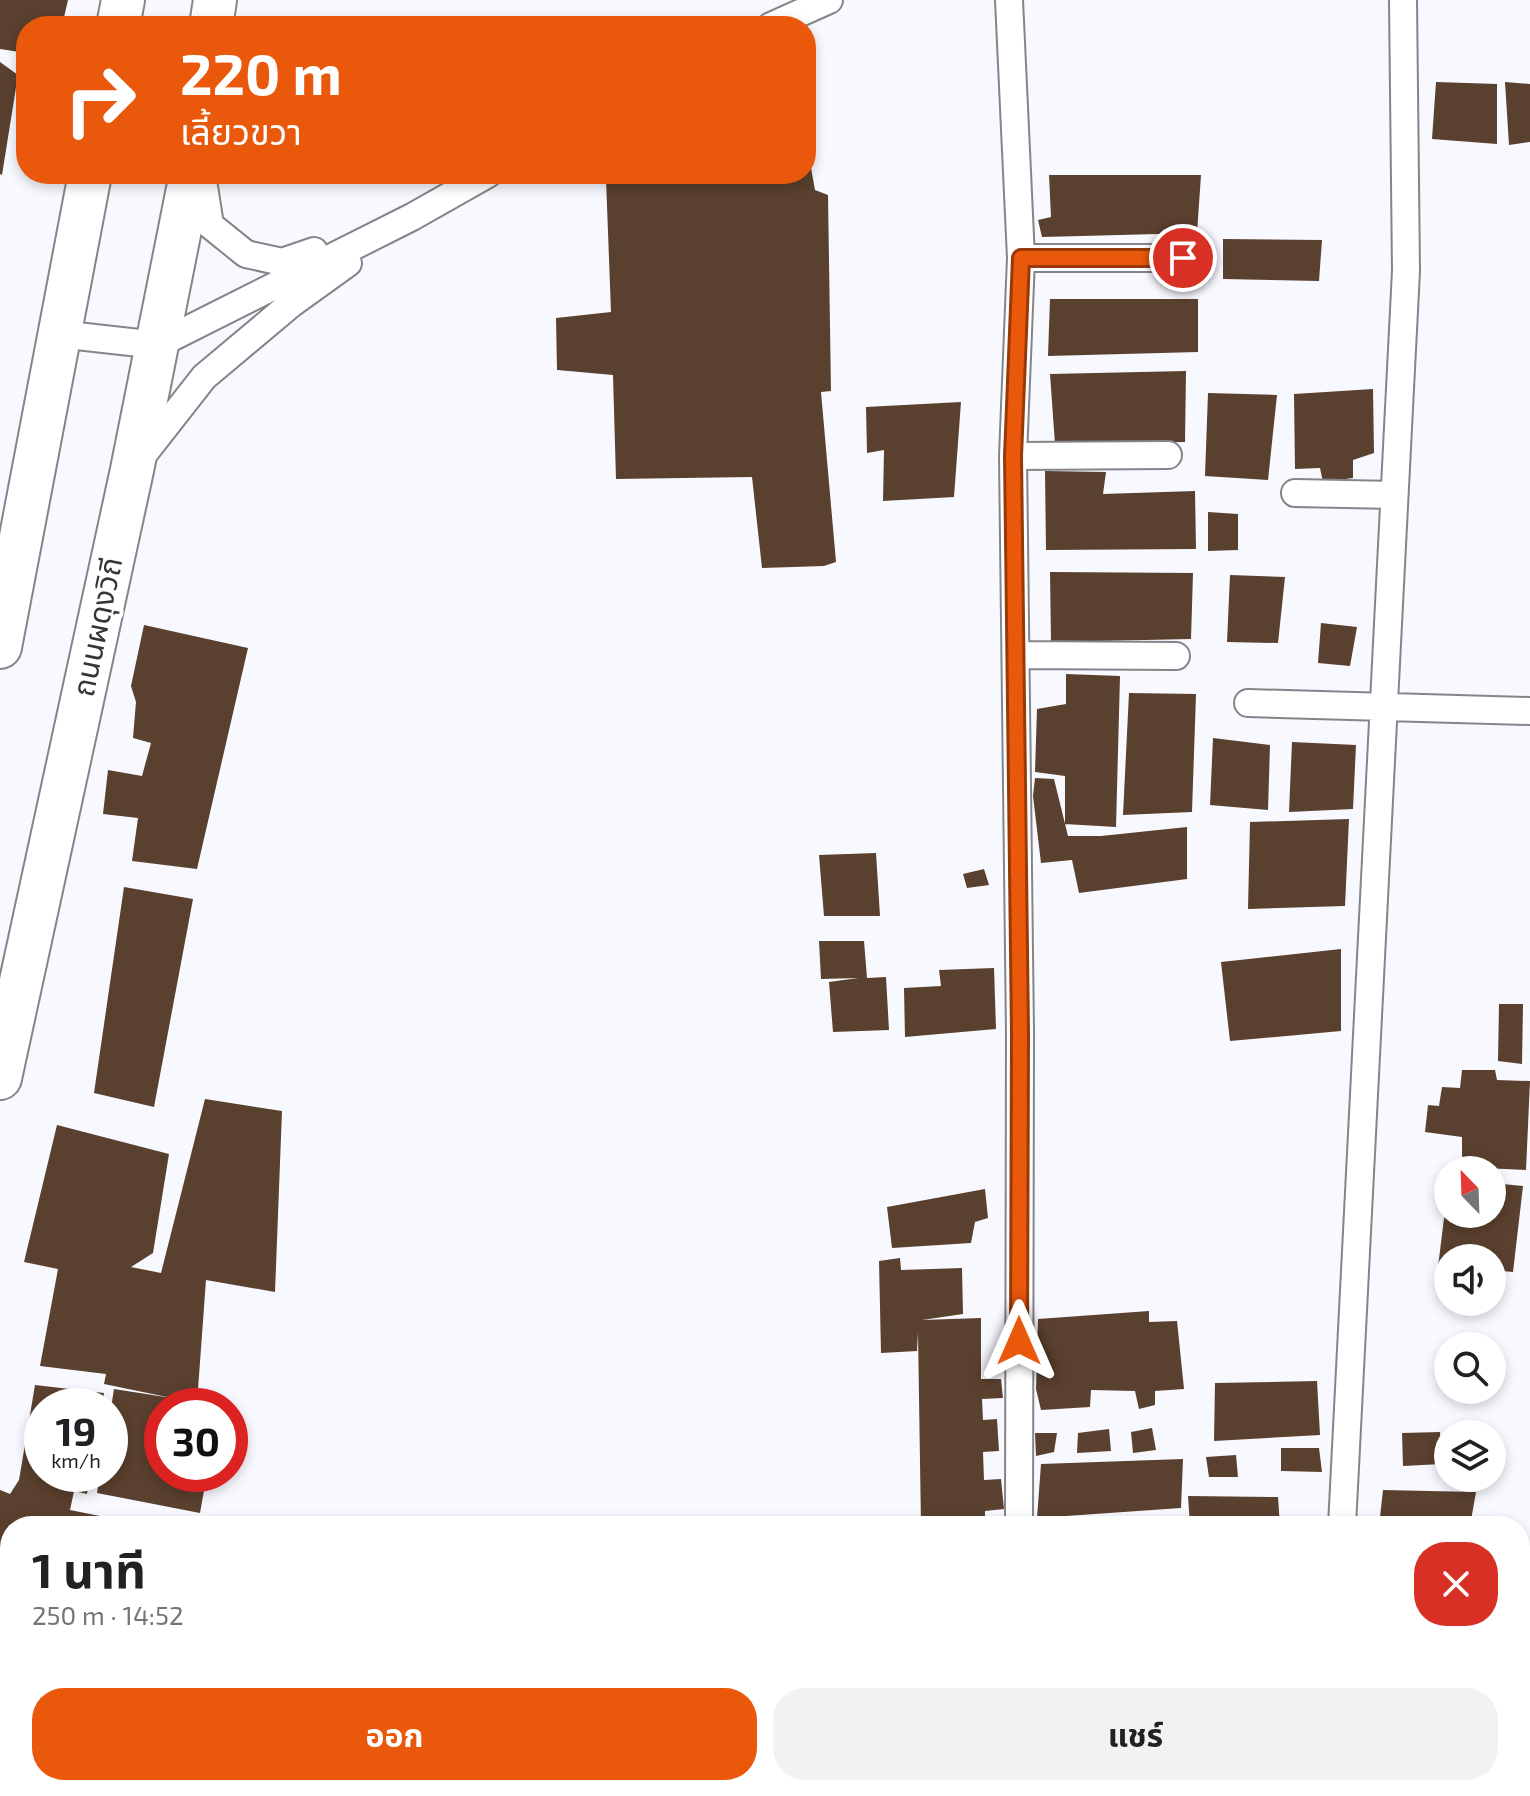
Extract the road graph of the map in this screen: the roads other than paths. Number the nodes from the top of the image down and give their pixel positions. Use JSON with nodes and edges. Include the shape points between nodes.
{"nodes":[{"id":1,"x":829,"y":0,"type":"edge"},
{"id":2,"x":1009,"y":0,"type":"edge"},
{"id":3,"x":1403,"y":0,"type":"edge"},
{"id":4,"x":793,"y":16,"type":"edge"},
{"id":5,"x":88,"y":184,"type":"edge"},
{"id":6,"x":189,"y":184,"type":"edge"},
{"id":7,"x":204,"y":184,"type":"edge"},
{"id":8,"x":470,"y":184,"type":"edge"},
{"id":9,"x":412,"y":217,"type":"junction"},
{"id":10,"x":1021,"y":258,"type":"junction"},
{"id":11,"x":1183,"y":258,"type":"dead end"},
{"id":12,"x":59,"y":334,"type":"junction"},
{"id":13,"x":157,"y":345,"type":"junction"},
{"id":14,"x":1168,"y":455,"type":"dead end"},
{"id":15,"x":1013,"y":456,"type":"junction"},
{"id":16,"x":132,"y":470,"type":"junction"},
{"id":17,"x":1295,"y":493,"type":"dead end"},
{"id":18,"x":1394,"y":495,"type":"junction"},
{"id":19,"x":0,"y":647,"type":"edge"},
{"id":20,"x":1017,"y":655,"type":"junction"},
{"id":21,"x":1176,"y":656,"type":"dead end"},
{"id":22,"x":1248,"y":703,"type":"dead end"},
{"id":23,"x":1383,"y":705,"type":"junction"},
{"id":24,"x":1530,"y":711,"type":"edge"},
{"id":25,"x":0,"y":1078,"type":"edge"},
{"id":26,"x":1019,"y":1516,"type":"edge"},
{"id":27,"x":1342,"y":1516,"type":"edge"}],
"edges":[{"from":1,"to":4,"type":"street"},
{"from":2,"to":10,"type":"street"},
{"from":3,"to":18,"type":"street","via":[[1406,271]]},
{"from":5,"to":12,"type":"main road"},
{"from":6,"to":13,"type":"main road","name":"ถนนผดุงวิถี"},
{"from":7,"to":9,"type":"street","via":[[210,225],[246,254],[282,262]]},
{"from":8,"to":9,"type":"street"},
{"from":9,"to":13,"type":"street"},
{"from":9,"to":16,"type":"street","via":[[291,304],[204,377]]},
{"from":10,"to":11,"type":"street"},
{"from":10,"to":15,"type":"street"},
{"from":12,"to":13,"type":"street"},
{"from":12,"to":19,"type":"main road"},
{"from":13,"to":16,"type":"main road","name":"ถนนผดุงวิถี"},
{"from":14,"to":15,"type":"street"},
{"from":15,"to":20,"type":"street"},
{"from":16,"to":25,"type":"main road","name":"ถนนผดุงวิถี"},
{"from":17,"to":18,"type":"street"},
{"from":18,"to":23,"type":"street"},
{"from":20,"to":21,"type":"street"},
{"from":20,"to":26,"type":"street"},
{"from":22,"to":23,"type":"street"},
{"from":23,"to":24,"type":"street"},
{"from":23,"to":27,"type":"street"}]}
